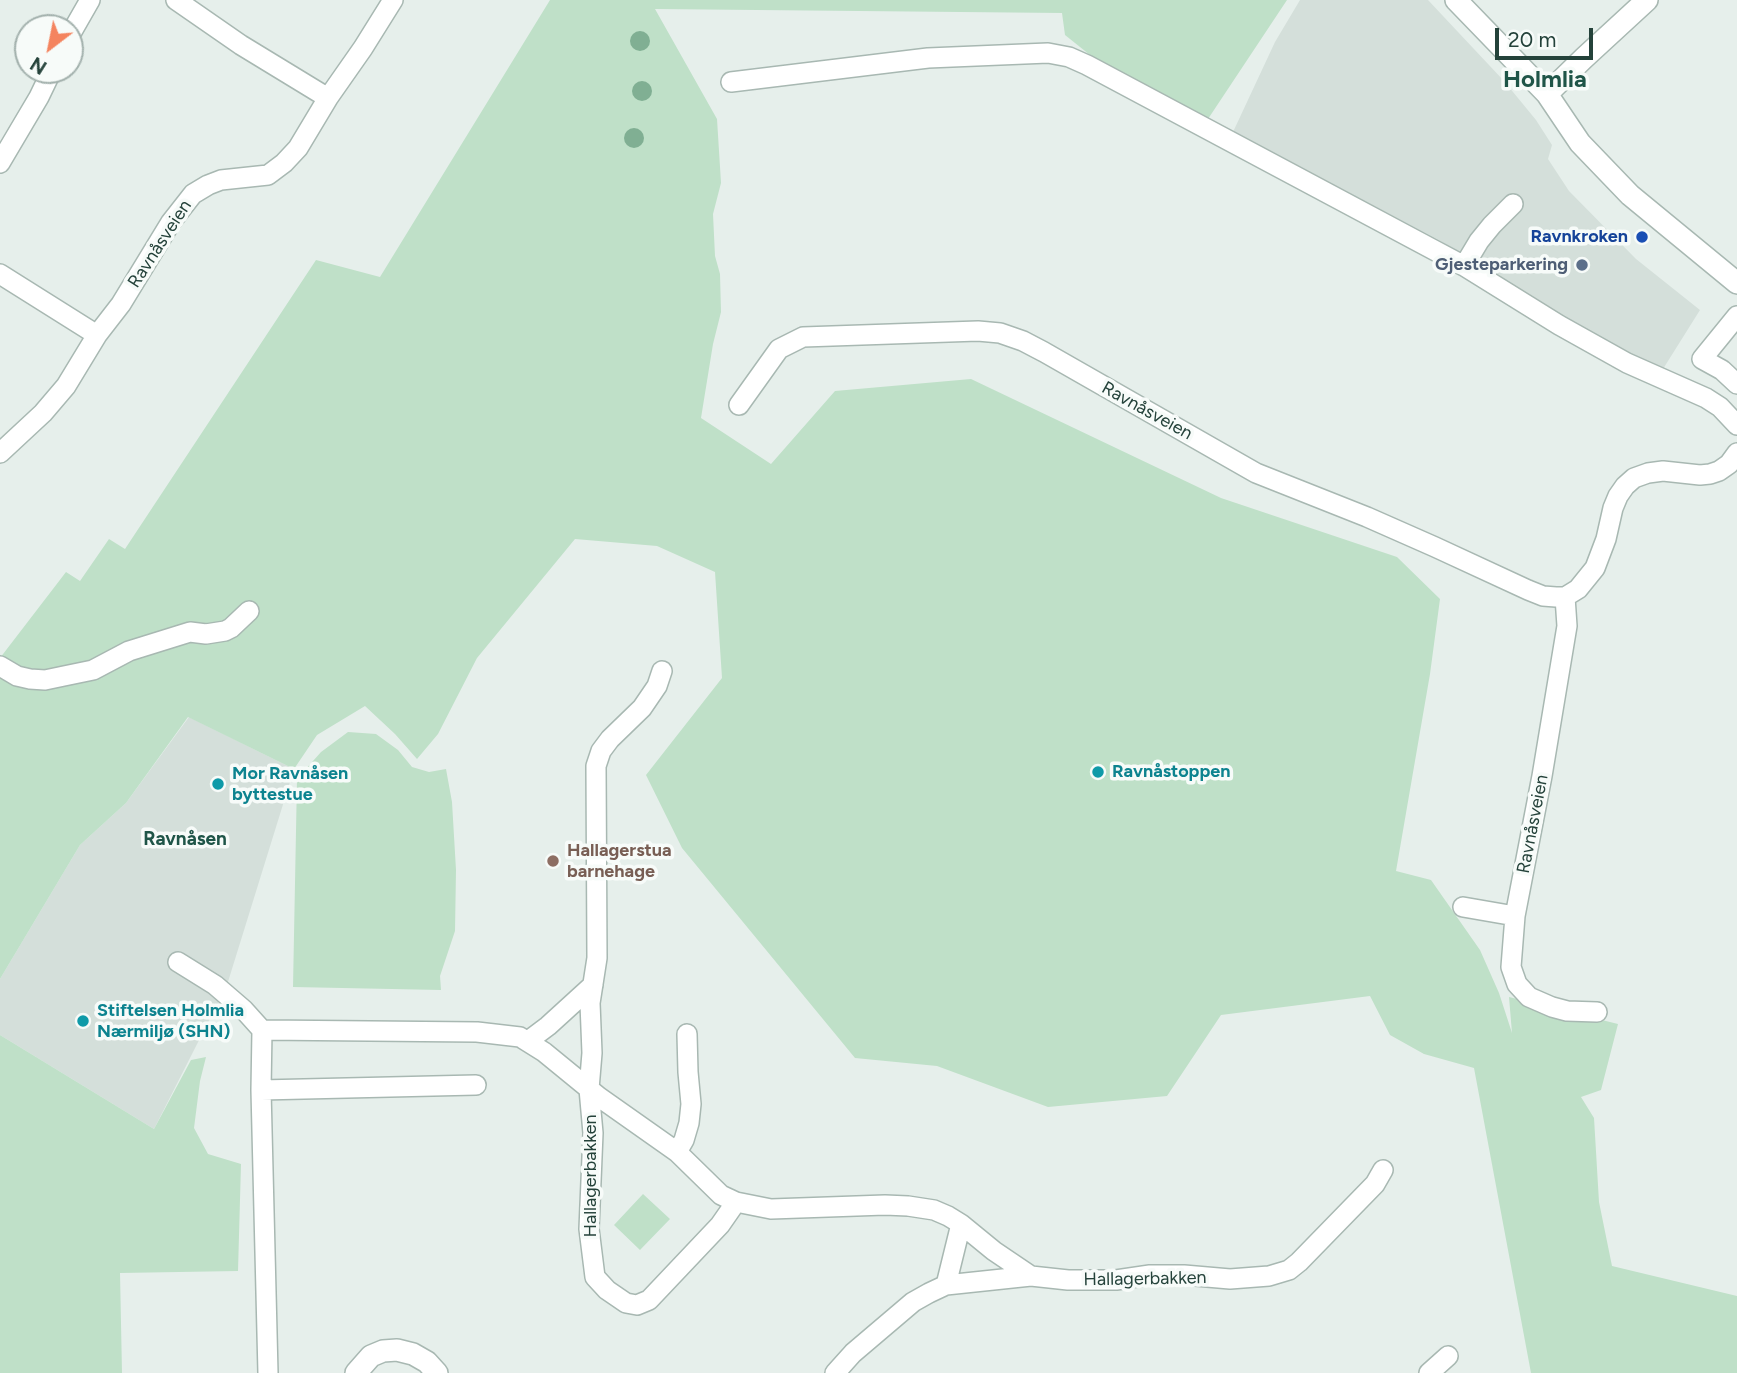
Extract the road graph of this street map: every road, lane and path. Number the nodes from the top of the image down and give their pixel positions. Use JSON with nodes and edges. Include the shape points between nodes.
{"nodes":[{"id":1,"x":176,"y":0,"type":"edge"},
{"id":2,"x":393,"y":0,"type":"edge"},
{"id":3,"x":1456,"y":0,"type":"edge"},
{"id":4,"x":1647,"y":0,"type":"edge"},
{"id":5,"x":731,"y":82,"type":"dead end"},
{"id":6,"x":45,"y":84,"type":"edge"},
{"id":7,"x":1547,"y":94,"type":"junction"},
{"id":8,"x":328,"y":98,"type":"junction"},
{"id":9,"x":0,"y":163,"type":"edge"},
{"id":10,"x":1513,"y":204,"type":"dead end"},
{"id":11,"x":1464,"y":266,"type":"junction"},
{"id":12,"x":0,"y":274,"type":"edge"},
{"id":13,"x":1737,"y":283,"type":"edge"},
{"id":14,"x":1737,"y":316,"type":"edge"},
{"id":15,"x":97,"y":335,"type":"junction"},
{"id":16,"x":1737,"y":384,"type":"edge"},
{"id":17,"x":738,"y":405,"type":"dead end"},
{"id":18,"x":1737,"y":425,"type":"edge"},
{"id":19,"x":0,"y":453,"type":"edge"},
{"id":20,"x":1737,"y":453,"type":"edge"},
{"id":21,"x":1565,"y":597,"type":"junction"},
{"id":22,"x":249,"y":611,"type":"dead end"},
{"id":23,"x":0,"y":666,"type":"edge"},
{"id":24,"x":662,"y":671,"type":"dead end"},
{"id":25,"x":1463,"y":907,"type":"dead end"},
{"id":26,"x":1515,"y":916,"type":"junction"},
{"id":27,"x":178,"y":962,"type":"dead end"},
{"id":28,"x":593,"y":985,"type":"junction"},
{"id":29,"x":1597,"y":1012,"type":"dead end"},
{"id":30,"x":262,"y":1031,"type":"junction"},
{"id":31,"x":687,"y":1034,"type":"dead end"},
{"id":32,"x":528,"y":1041,"type":"junction"},
{"id":33,"x":476,"y":1085,"type":"dead end"},
{"id":34,"x":589,"y":1089,"type":"junction"},
{"id":35,"x":261,"y":1090,"type":"junction"},
{"id":36,"x":677,"y":1152,"type":"junction"},
{"id":37,"x":1383,"y":1170,"type":"dead end"},
{"id":38,"x":736,"y":1202,"type":"junction"},
{"id":39,"x":961,"y":1224,"type":"junction"},
{"id":40,"x":1031,"y":1276,"type":"junction"},
{"id":41,"x":946,"y":1285,"type":"junction"},
{"id":42,"x":1448,"y":1356,"type":"dead end"},
{"id":43,"x":268,"y":1373,"type":"edge"},
{"id":44,"x":356,"y":1373,"type":"edge"},
{"id":45,"x":437,"y":1373,"type":"edge"},
{"id":46,"x":835,"y":1373,"type":"edge"},
{"id":47,"x":1429,"y":1373,"type":"edge"}],
"edges":[{"from":1,"to":8,"type":"lane"},
{"from":2,"to":8,"type":"lane","name":"Ravnåsveien"},
{"from":3,"to":7,"type":"street"},
{"from":4,"to":7,"type":"street"},
{"from":5,"to":11,"type":"lane","via":[[928,58],[1048,53],[1069,57]]},
{"from":6,"to":9,"type":"lane"},
{"from":7,"to":13,"type":"street","via":[[1580,143],[1630,195]]},
{"from":8,"to":15,"type":"lane","name":"Ravnåsveien","via":[[285,163],[268,175],[221,180],[193,194]]},
{"from":10,"to":11,"type":"lane","via":[[1479,241]]},
{"from":11,"to":18,"type":"lane","via":[[1559,326],[1706,398]]},
{"from":12,"to":15,"type":"lane"},
{"from":14,"to":16,"type":"lane","via":[[1702,359]]},
{"from":15,"to":19,"type":"lane","name":"Ravnåsveien","via":[[66,386]]},
{"from":17,"to":21,"type":"lane","name":"Ravnåsveien","via":[[779,349],[803,337],[1000,333],[1044,352],[1256,472],[1528,590]]},
{"from":20,"to":21,"type":"lane","via":[[1729,464],[1710,474],[1663,471],[1634,478],[1618,496],[1595,568]]},
{"from":21,"to":26,"type":"lane","name":"Ravnåsveien","via":[[1567,625]]},
{"from":22,"to":23,"type":"lane","via":[[225,631],[190,632],[129,651],[93,670],[45,680],[17,676]]},
{"from":24,"to":28,"type":"lane","name":"Hallagerbakken","via":[[642,708],[610,739],[598,759]]},
{"from":25,"to":26,"type":"lane"},
{"from":26,"to":29,"type":"lane","name":"Ravnåsveien","via":[[1511,967],[1517,984],[1529,997],[1552,1007]]},
{"from":27,"to":30,"type":"lane","via":[[215,985]]},
{"from":28,"to":32,"type":"lane"},
{"from":28,"to":34,"type":"lane","name":"Hallagerbakken"},
{"from":30,"to":32,"type":"lane","name":"Hallagerbakken","via":[[460,1031]]},
{"from":30,"to":35,"type":"lane"},
{"from":31,"to":36,"type":"lane","via":[[691,1104],[689,1124]]},
{"from":32,"to":34,"type":"lane","name":"Hallagerbakken"},
{"from":33,"to":35,"type":"lane"},
{"from":34,"to":36,"type":"lane","name":"Hallagerbakken"},
{"from":34,"to":38,"type":"lane","name":"Hallagerbakken","via":[[593,1133],[589,1229],[595,1277],[607,1290],[626,1303],[649,1300]]},
{"from":35,"to":43,"type":"lane"},
{"from":36,"to":38,"type":"lane","name":"Hallagerbakken","via":[[721,1195]]},
{"from":37,"to":40,"type":"lane","name":"Hallagerbakken","via":[[1375,1184],[1289,1270],[1230,1279]]},
{"from":38,"to":39,"type":"lane","name":"Hallagerbakken","via":[[771,1209],[908,1206],[934,1210]]},
{"from":39,"to":40,"type":"lane","name":"Hallagerbakken"},
{"from":39,"to":41,"type":"lane"},
{"from":40,"to":41,"type":"lane","name":"Hallagerbakken"},
{"from":41,"to":46,"type":"lane","name":"Hallagerbakken","via":[[913,1302]]},
{"from":42,"to":47,"type":"lane"},
{"from":44,"to":45,"type":"street","via":[[371,1356],[397,1350],[427,1362]]}]}
